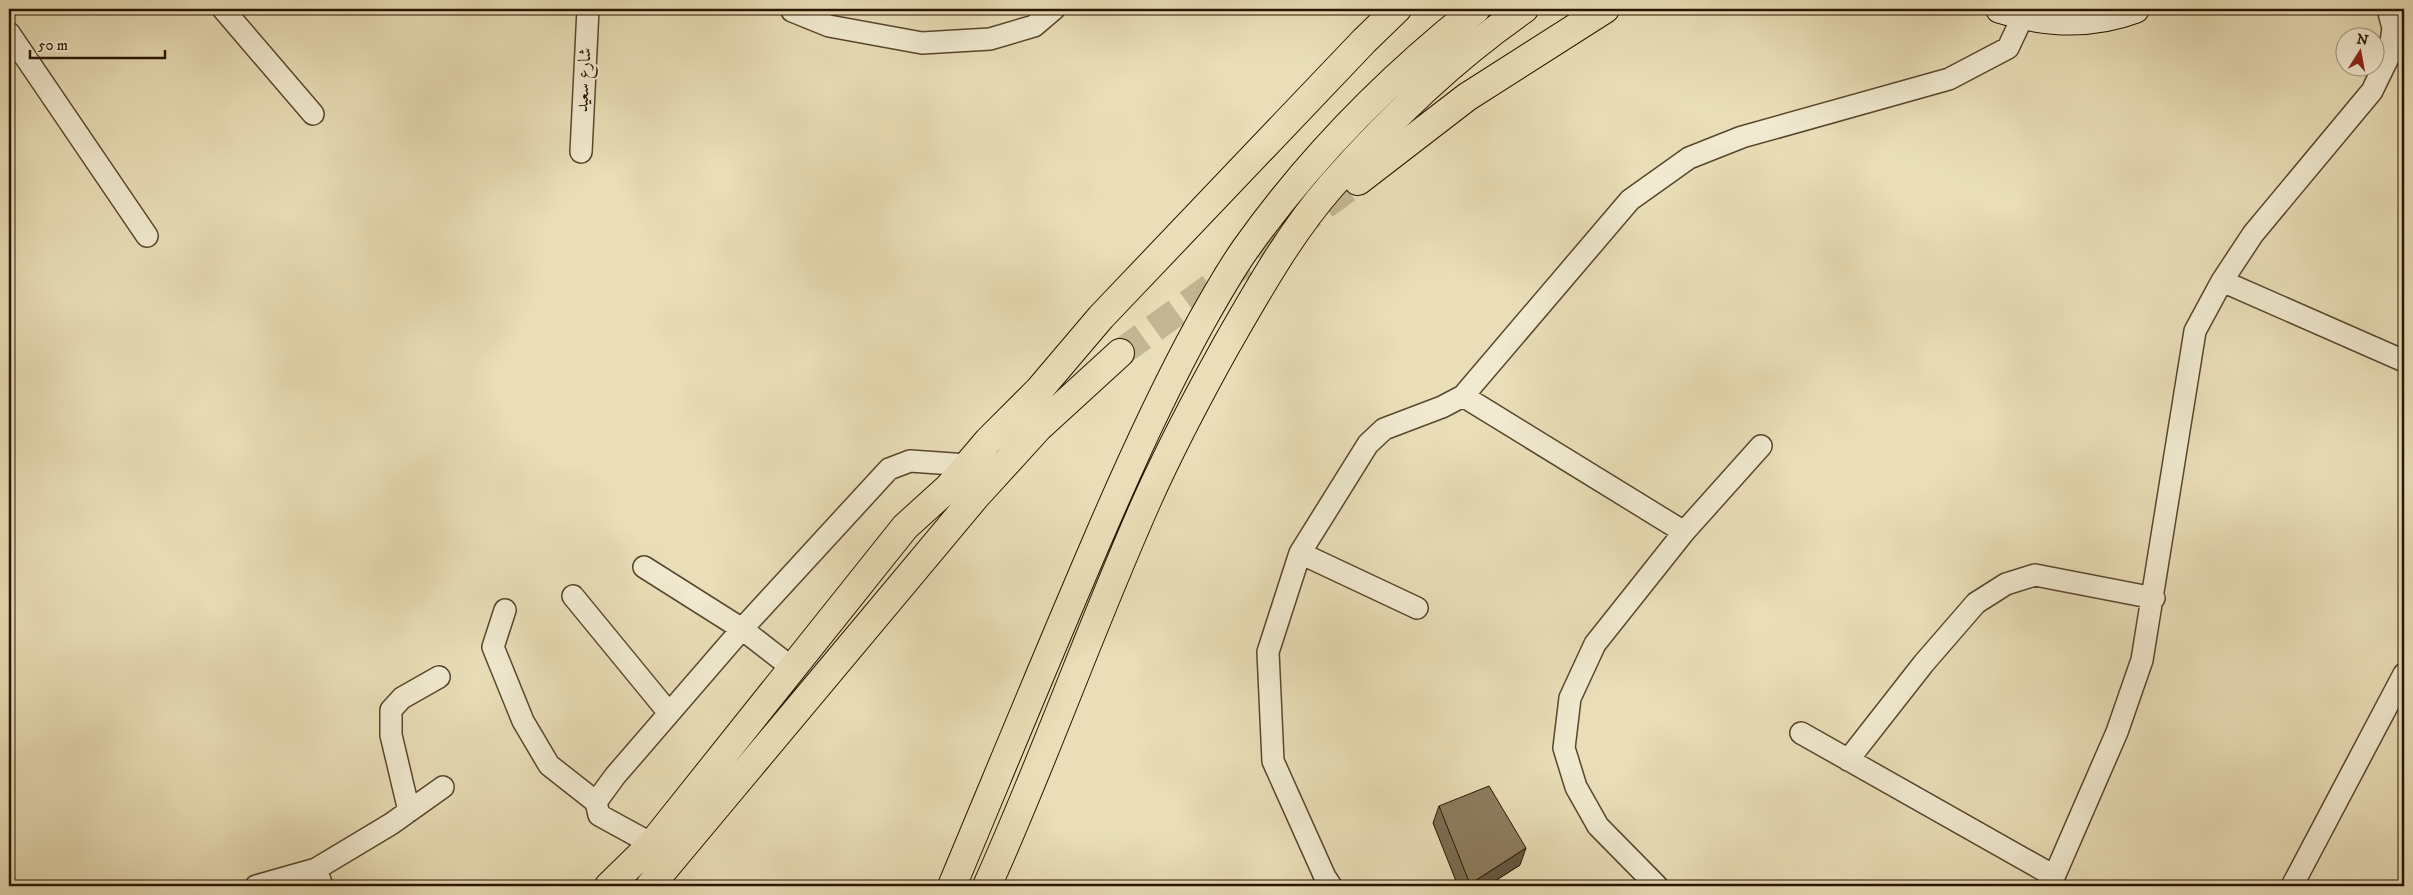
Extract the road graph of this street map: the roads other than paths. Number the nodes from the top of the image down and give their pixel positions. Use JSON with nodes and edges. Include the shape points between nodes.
{"nodes":[{"id":1,"x":223,"y":9,"type":"edge"},
{"id":2,"x":588,"y":9,"type":"edge"},
{"id":3,"x":790,"y":9,"type":"edge"},
{"id":4,"x":1054,"y":9,"type":"edge"},
{"id":5,"x":1397,"y":9,"type":"edge"},
{"id":6,"x":1476,"y":9,"type":"edge"},
{"id":7,"x":1524,"y":9,"type":"edge"},
{"id":8,"x":1605,"y":9,"type":"edge"},
{"id":9,"x":2135,"y":9,"type":"edge"},
{"id":10,"x":2388,"y":9,"type":"edge"},
{"id":11,"x":2011,"y":12,"type":"edge"},
{"id":12,"x":9,"y":33,"type":"edge"},
{"id":13,"x":313,"y":114,"type":"dead end"},
{"id":14,"x":581,"y":152,"type":"dead end"},
{"id":15,"x":1358,"y":182,"type":"tunnel mouth"},
{"id":16,"x":147,"y":236,"type":"dead end"},
{"id":17,"x":2222,"y":281,"type":"junction"},
{"id":18,"x":1120,"y":353,"type":"tunnel mouth"},
{"id":19,"x":2404,"y":361,"type":"edge"},
{"id":20,"x":1463,"y":396,"type":"junction"},
{"id":21,"x":1761,"y":446,"type":"dead end"},
{"id":22,"x":968,"y":465,"type":"junction"},
{"id":23,"x":1684,"y":532,"type":"junction"},
{"id":24,"x":1300,"y":553,"type":"junction"},
{"id":25,"x":644,"y":567,"type":"dead end"},
{"id":26,"x":573,"y":596,"type":"dead end"},
{"id":27,"x":2154,"y":598,"type":"junction"},
{"id":28,"x":1417,"y":608,"type":"dead end"},
{"id":29,"x":504,"y":610,"type":"dead end"},
{"id":30,"x":742,"y":629,"type":"junction"},
{"id":31,"x":791,"y":668,"type":"junction"},
{"id":32,"x":2404,"y":674,"type":"edge"},
{"id":33,"x":439,"y":677,"type":"dead end"},
{"id":34,"x":669,"y":713,"type":"junction"},
{"id":35,"x":1801,"y":734,"type":"dead end"},
{"id":36,"x":1848,"y":760,"type":"junction"},
{"id":37,"x":443,"y":787,"type":"dead end"},
{"id":38,"x":596,"y":802,"type":"junction"},
{"id":39,"x":409,"y":811,"type":"junction"},
{"id":40,"x":652,"y":844,"type":"junction"},
{"id":41,"x":319,"y":877,"type":"edge"},
{"id":42,"x":2052,"y":881,"type":"edge"},
{"id":43,"x":256,"y":886,"type":"edge"},
{"id":44,"x":608,"y":886,"type":"edge"},
{"id":45,"x":650,"y":886,"type":"edge"},
{"id":46,"x":952,"y":886,"type":"edge"},
{"id":47,"x":987,"y":886,"type":"edge"},
{"id":48,"x":1331,"y":886,"type":"edge"},
{"id":49,"x":1657,"y":886,"type":"edge"},
{"id":50,"x":2292,"y":886,"type":"edge"}],
"edges":[{"from":1,"to":13,"type":"street"},
{"from":2,"to":14,"type":"street","name":"شارع سعيد"},
{"from":3,"to":4,"type":"street","via":[[829,26],[922,43],[990,39],[1034,26]]},
{"from":5,"to":22,"type":"main road","via":[[1101,317],[1039,390]]},
{"from":6,"to":46,"type":"main road","via":[[1349,123],[1245,249],[1216,296],[1171,377],[1127,471]]},
{"from":7,"to":47,"type":"main road","via":[[1486,35],[1433,82],[1330,187],[1291,239],[1252,300],[1198,395],[1147,502]]},
{"from":8,"to":15,"type":"main road","via":[[1467,97]]},
{"from":9,"to":11,"type":"street","via":[[2099,20],[2073,22]]},
{"from":10,"to":17,"type":"street","via":[[2393,28],[2389,56],[2372,91],[2253,234]]},
{"from":11,"to":20,"type":"street","via":[[2008,48],[1949,79],[1742,137],[1689,158],[1630,200]]},
{"from":12,"to":16,"type":"street"},
{"from":17,"to":19,"type":"street"},
{"from":17,"to":27,"type":"street","via":[[2195,331]]},
{"from":18,"to":45,"type":"main road","via":[[1038,428],[976,496]]},
{"from":20,"to":23,"type":"street"},
{"from":20,"to":24,"type":"street","via":[[1384,428],[1368,444]]},
{"from":21,"to":23,"type":"street"},
{"from":22,"to":30,"type":"street","via":[[910,461],[889,469]]},
{"from":22,"to":31,"type":"main road","via":[[905,527]]},
{"from":23,"to":49,"type":"street","via":[[1595,644],[1570,698],[1564,748],[1576,787],[1598,826]]},
{"from":24,"to":28,"type":"street"},
{"from":24,"to":48,"type":"street","via":[[1268,652],[1273,761],[1324,877]]},
{"from":25,"to":30,"type":"street"},
{"from":26,"to":34,"type":"street"},
{"from":27,"to":36,"type":"street","via":[[2035,575],[2006,584],[1976,603]]},
{"from":27,"to":42,"type":"street","via":[[2142,660],[2120,723]]},
{"from":29,"to":38,"type":"street","via":[[493,647],[523,721],[550,765]]},
{"from":30,"to":31,"type":"street"},
{"from":30,"to":34,"type":"street"},
{"from":31,"to":40,"type":"main road"},
{"from":32,"to":50,"type":"street"},
{"from":33,"to":39,"type":"street","via":[[402,698],[391,710],[391,735]]},
{"from":34,"to":38,"type":"street"},
{"from":35,"to":36,"type":"street"},
{"from":36,"to":42,"type":"street"},
{"from":37,"to":39,"type":"street"},
{"from":38,"to":40,"type":"street","via":[[599,815]]},
{"from":39,"to":41,"type":"street"},
{"from":40,"to":44,"type":"main road"},
{"from":41,"to":43,"type":"street","via":[[264,882]]}]}
